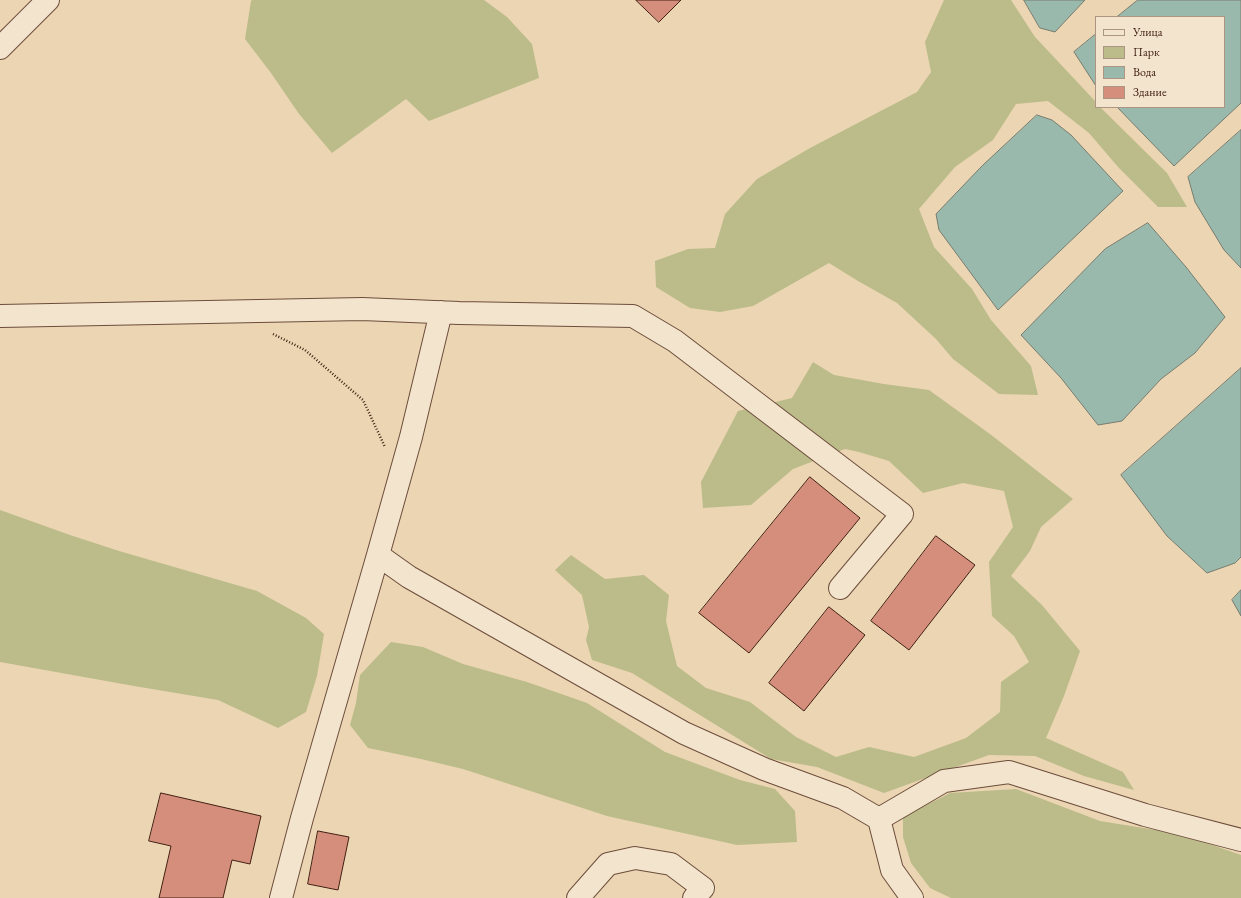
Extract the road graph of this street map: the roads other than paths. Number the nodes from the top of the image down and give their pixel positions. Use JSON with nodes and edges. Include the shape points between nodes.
{"nodes":[{"id":1,"x":48,"y":0,"type":"edge"},
{"id":2,"x":0,"y":48,"type":"edge"},
{"id":3,"x":441,"y":312,"type":"junction"},
{"id":4,"x":0,"y":316,"type":"edge"},
{"id":5,"x":378,"y":555,"type":"junction"},
{"id":6,"x":840,"y":588,"type":"dead end"},
{"id":7,"x":879,"y":819,"type":"junction"},
{"id":8,"x":1241,"y":840,"type":"edge"},
{"id":9,"x":281,"y":898,"type":"edge"},
{"id":10,"x":578,"y":898,"type":"edge"},
{"id":11,"x":694,"y":898,"type":"edge"},
{"id":12,"x":912,"y":898,"type":"edge"}],
"edges":[{"from":1,"to":2,"type":"lane"},
{"from":3,"to":4,"type":"lane","via":[[362,309]]},
{"from":3,"to":5,"type":"lane","via":[[411,437]]},
{"from":3,"to":6,"type":"lane","via":[[633,316],[675,341],[902,514]]},
{"from":5,"to":7,"type":"lane","via":[[409,577],[684,733],[764,769],[843,798]]},
{"from":5,"to":9,"type":"lane"},
{"from":7,"to":8,"type":"lane","via":[[944,780],[1009,772],[1145,816]]},
{"from":7,"to":12,"type":"lane","via":[[892,870]]},
{"from":10,"to":11,"type":"lane","via":[[608,864],[636,858],[671,864],[703,888]]}]}
